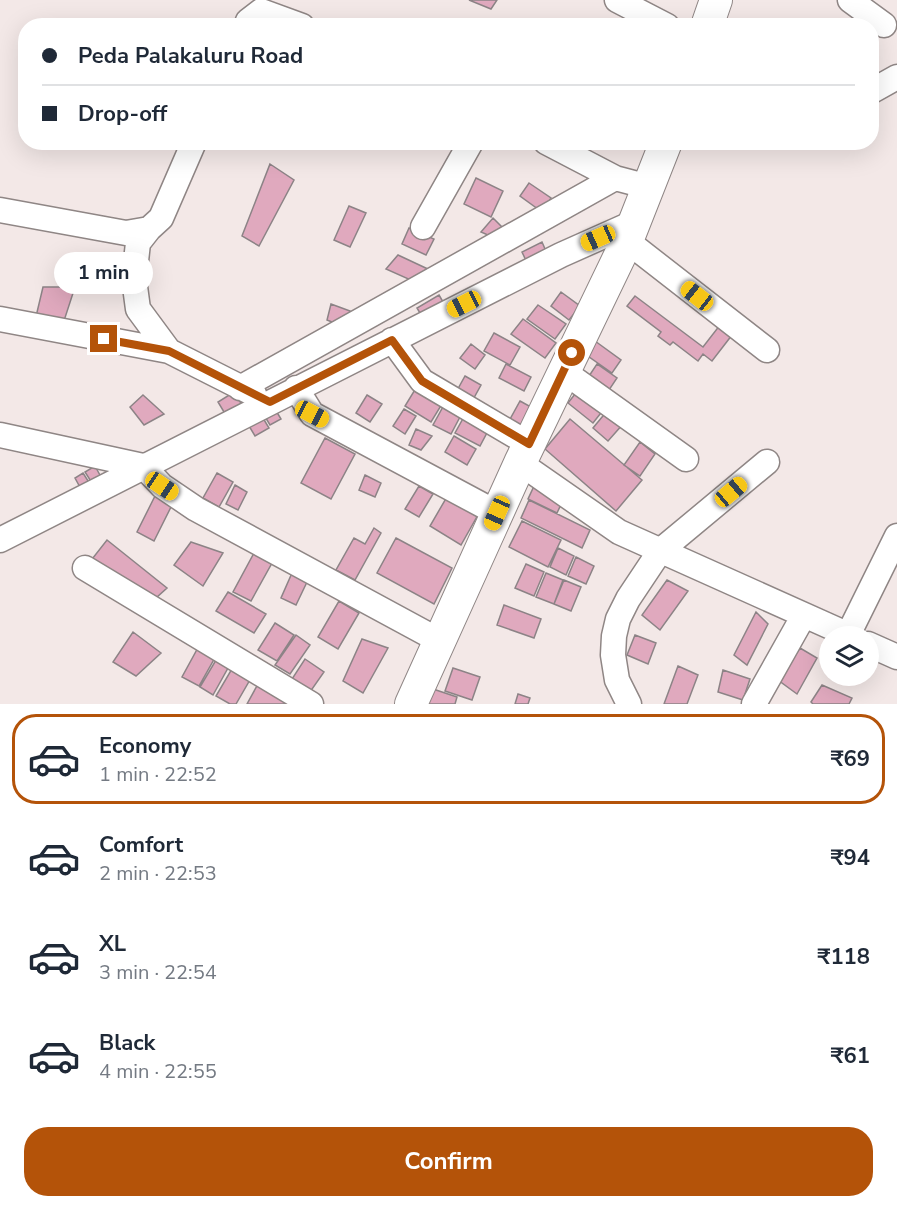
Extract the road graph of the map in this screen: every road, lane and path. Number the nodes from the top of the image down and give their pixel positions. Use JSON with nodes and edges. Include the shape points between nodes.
{"nodes":[{"id":1,"x":617,"y":0,"type":"edge"},
{"id":2,"x":716,"y":0,"type":"edge"},
{"id":3,"x":850,"y":0,"type":"edge"},
{"id":4,"x":252,"y":18,"type":"edge"},
{"id":5,"x":280,"y":18,"type":"edge"},
{"id":6,"x":652,"y":18,"type":"edge"},
{"id":7,"x":709,"y":18,"type":"edge"},
{"id":8,"x":874,"y":18,"type":"edge"},
{"id":9,"x":879,"y":21,"type":"edge"},
{"id":10,"x":884,"y":25,"type":"dead end"},
{"id":11,"x":897,"y":77,"type":"edge"},
{"id":12,"x":879,"y":87,"type":"edge"},
{"id":13,"x":191,"y":150,"type":"edge"},
{"id":14,"x":466,"y":150,"type":"edge"},
{"id":15,"x":561,"y":150,"type":"edge"},
{"id":16,"x":663,"y":150,"type":"edge"},
{"id":17,"x":615,"y":178,"type":"junction"},
{"id":18,"x":650,"y":187,"type":"junction"},
{"id":19,"x":0,"y":210,"type":"edge"},
{"id":20,"x":423,"y":227,"type":"dead end"},
{"id":21,"x":149,"y":229,"type":"junction"},
{"id":22,"x":631,"y":231,"type":"junction"},
{"id":23,"x":0,"y":319,"type":"edge"},
{"id":24,"x":392,"y":340,"type":"junction"},
{"id":25,"x":767,"y":350,"type":"dead end"},
{"id":26,"x":169,"y":351,"type":"junction"},
{"id":27,"x":563,"y":371,"type":"junction"},
{"id":28,"x":240,"y":388,"type":"junction"},
{"id":29,"x":296,"y":388,"type":"junction"},
{"id":30,"x":270,"y":402,"type":"junction"},
{"id":31,"x":0,"y":435,"type":"edge"},
{"id":32,"x":525,"y":453,"type":"junction"},
{"id":33,"x":686,"y":459,"type":"dead end"},
{"id":34,"x":767,"y":462,"type":"dead end"},
{"id":35,"x":143,"y":466,"type":"junction"},
{"id":36,"x":497,"y":513,"type":"junction"},
{"id":37,"x":897,"y":536,"type":"edge"},
{"id":38,"x":0,"y":540,"type":"edge"},
{"id":39,"x":660,"y":551,"type":"junction"},
{"id":40,"x":85,"y":568,"type":"dead end"},
{"id":41,"x":804,"y":615,"type":"junction"},
{"id":42,"x":829,"y":626,"type":"edge"},
{"id":43,"x":861,"y":626,"type":"edge"},
{"id":44,"x":440,"y":640,"type":"junction"},
{"id":45,"x":879,"y":649,"type":"edge"},
{"id":46,"x":897,"y":657,"type":"edge"},
{"id":47,"x":311,"y":704,"type":"edge"},
{"id":48,"x":411,"y":704,"type":"edge"},
{"id":49,"x":629,"y":704,"type":"edge"},
{"id":50,"x":754,"y":704,"type":"edge"}],
"edges":[{"from":1,"to":6,"type":"street"},
{"from":2,"to":7,"type":"main road"},
{"from":3,"to":8,"type":"street"},
{"from":4,"to":5,"type":"street","via":[[261,11]]},
{"from":9,"to":10,"type":"street"},
{"from":11,"to":12,"type":"street"},
{"from":13,"to":21,"type":"street","via":[[161,218]]},
{"from":14,"to":20,"type":"street"},
{"from":15,"to":17,"type":"street"},
{"from":16,"to":18,"type":"main road"},
{"from":17,"to":18,"type":"street"},
{"from":17,"to":28,"type":"street"},
{"from":18,"to":22,"type":"main road"},
{"from":19,"to":21,"type":"street","via":[[126,233]]},
{"from":21,"to":26,"type":"street","via":[[138,243],[134,279],[138,309]]},
{"from":22,"to":24,"type":"street","via":[[561,255]]},
{"from":22,"to":25,"type":"street"},
{"from":22,"to":27,"type":"main road"},
{"from":23,"to":26,"type":"street"},
{"from":24,"to":29,"type":"street"},
{"from":24,"to":32,"type":"street","via":[[422,381]]},
{"from":26,"to":28,"type":"street"},
{"from":27,"to":32,"type":"main road"},
{"from":27,"to":33,"type":"street"},
{"from":28,"to":30,"type":"street"},
{"from":29,"to":30,"type":"street"},
{"from":29,"to":36,"type":"street","via":[[312,414]]},
{"from":30,"to":35,"type":"street"},
{"from":31,"to":35,"type":"street"},
{"from":32,"to":36,"type":"main road"},
{"from":32,"to":39,"type":"street","via":[[619,532]]},
{"from":34,"to":39,"type":"street"},
{"from":35,"to":38,"type":"street"},
{"from":35,"to":44,"type":"street","via":[[162,486],[196,509]]},
{"from":36,"to":44,"type":"main road"},
{"from":37,"to":43,"type":"street"},
{"from":39,"to":41,"type":"street"},
{"from":39,"to":49,"type":"street","via":[[628,599],[614,636],[618,680]]},
{"from":40,"to":47,"type":"street"},
{"from":41,"to":42,"type":"street"},
{"from":41,"to":50,"type":"street"},
{"from":44,"to":48,"type":"main road"},
{"from":45,"to":46,"type":"street"}]}
